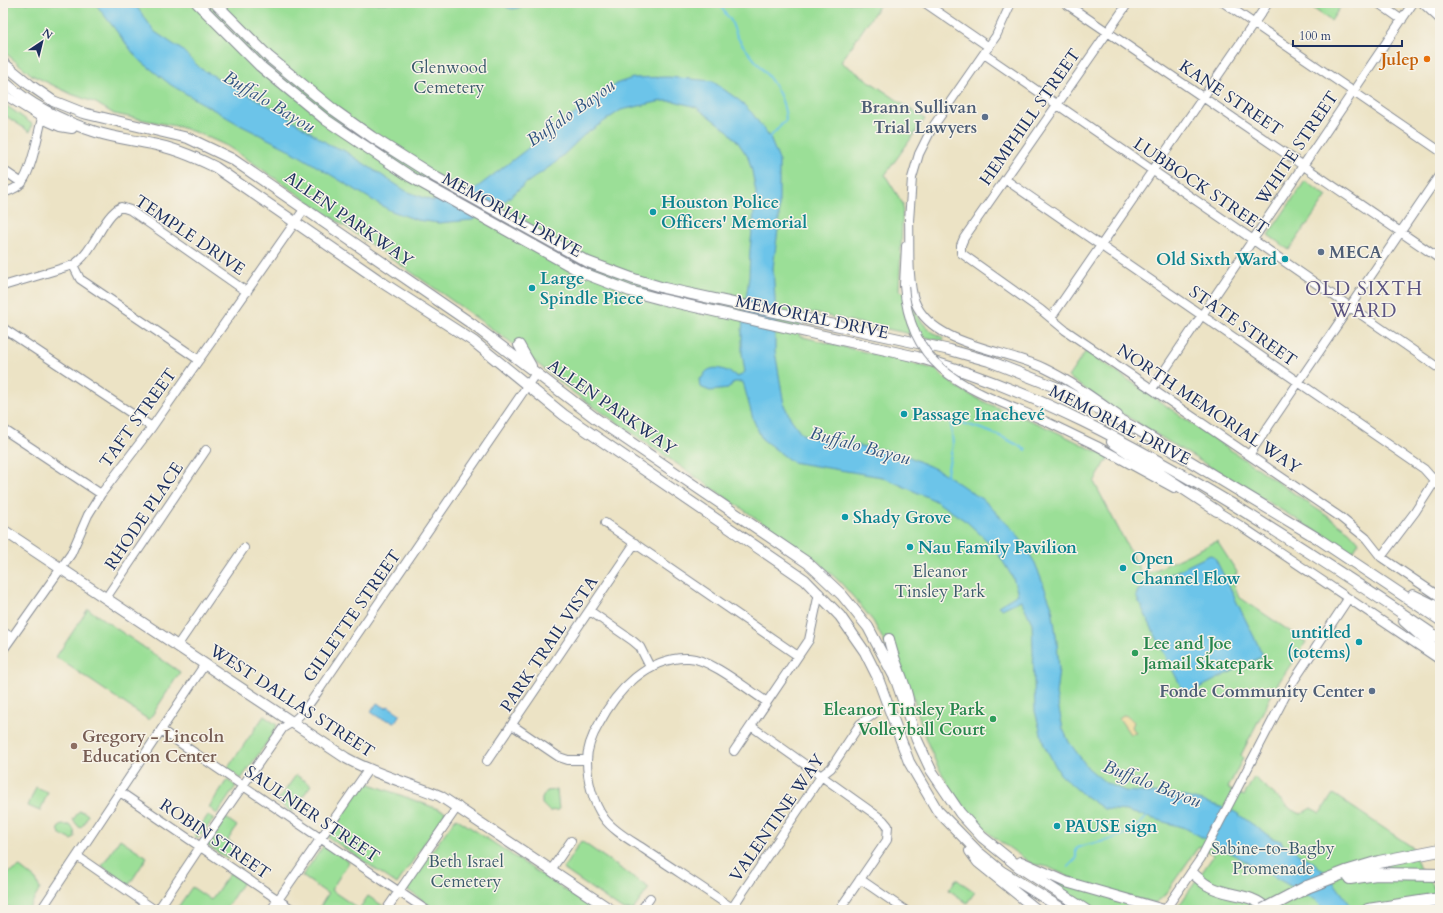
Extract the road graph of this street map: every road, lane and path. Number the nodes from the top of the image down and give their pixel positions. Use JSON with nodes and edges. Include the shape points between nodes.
{"nodes":[{"id":1,"x":197,"y":3,"type":"edge"},
{"id":2,"x":215,"y":3,"type":"edge"},
{"id":3,"x":925,"y":3,"type":"edge"},
{"id":4,"x":1011,"y":3,"type":"edge"},
{"id":5,"x":1065,"y":3,"type":"edge"},
{"id":6,"x":1128,"y":3,"type":"edge"},
{"id":7,"x":1224,"y":3,"type":"edge"},
{"id":8,"x":1268,"y":3,"type":"edge"},
{"id":9,"x":1378,"y":3,"type":"edge"},
{"id":10,"x":1414,"y":3,"type":"edge"},
{"id":11,"x":1424,"y":3,"type":"edge"},
{"id":12,"x":1440,"y":18,"type":"edge"},
{"id":13,"x":1402,"y":20,"type":"junction"},
{"id":14,"x":1254,"y":24,"type":"junction"},
{"id":15,"x":1108,"y":32,"type":"junction"},
{"id":16,"x":986,"y":50,"type":"junction"},
{"id":17,"x":3,"y":63,"type":"edge"},
{"id":18,"x":3,"y":81,"type":"edge"},
{"id":19,"x":1353,"y":92,"type":"junction"},
{"id":20,"x":3,"y":94,"type":"edge"},
{"id":21,"x":1203,"y":97,"type":"junction"},
{"id":22,"x":1057,"y":105,"type":"junction"},
{"id":23,"x":42,"y":118,"type":"junction"},
{"id":24,"x":96,"y":132,"type":"junction"},
{"id":25,"x":1440,"y":151,"type":"edge"},
{"id":26,"x":1303,"y":166,"type":"junction"},
{"id":27,"x":3,"y":170,"type":"edge"},
{"id":28,"x":1152,"y":171,"type":"junction"},
{"id":29,"x":1440,"y":174,"type":"edge"},
{"id":30,"x":1006,"y":180,"type":"junction"},
{"id":31,"x":22,"y":183,"type":"junction"},
{"id":32,"x":3,"y":192,"type":"edge"},
{"id":33,"x":304,"y":208,"type":"junction"},
{"id":34,"x":909,"y":217,"type":"junction"},
{"id":35,"x":295,"y":221,"type":"junction"},
{"id":36,"x":1400,"y":232,"type":"junction"},
{"id":37,"x":1253,"y":240,"type":"junction"},
{"id":38,"x":1101,"y":245,"type":"junction"},
{"id":39,"x":960,"y":250,"type":"joint"},
{"id":40,"x":1440,"y":259,"type":"edge"},
{"id":41,"x":73,"y":265,"type":"junction"},
{"id":42,"x":3,"y":286,"type":"edge"},
{"id":43,"x":247,"y":292,"type":"junction"},
{"id":44,"x":1350,"y":306,"type":"junction"},
{"id":45,"x":1202,"y":315,"type":"junction"},
{"id":46,"x":1051,"y":318,"type":"junction"},
{"id":47,"x":3,"y":328,"type":"edge"},
{"id":48,"x":519,"y":345,"type":"dead end"},
{"id":49,"x":199,"y":360,"type":"junction"},
{"id":50,"x":1440,"y":369,"type":"edge"},
{"id":51,"x":536,"y":373,"type":"junction"},
{"id":52,"x":1298,"y":382,"type":"junction"},
{"id":53,"x":527,"y":385,"type":"junction"},
{"id":54,"x":1152,"y":389,"type":"junction"},
{"id":55,"x":1078,"y":418,"type":"junction"},
{"id":56,"x":152,"y":427,"type":"junction"},
{"id":57,"x":1135,"y":428,"type":"junction"},
{"id":58,"x":3,"y":429,"type":"edge"},
{"id":59,"x":206,"y":450,"type":"dead end"},
{"id":60,"x":1249,"y":455,"type":"junction"},
{"id":61,"x":1440,"y":473,"type":"edge"},
{"id":62,"x":1437,"y":484,"type":"edge"},
{"id":63,"x":101,"y":494,"type":"junction"},
{"id":64,"x":1217,"y":511,"type":"junction"},
{"id":65,"x":605,"y":523,"type":"dead end"},
{"id":66,"x":3,"y":530,"type":"edge"},
{"id":67,"x":635,"y":544,"type":"junction"},
{"id":68,"x":244,"y":548,"type":"dead end"},
{"id":69,"x":1381,"y":556,"type":"junction"},
{"id":70,"x":61,"y":569,"type":"junction"},
{"id":71,"x":1393,"y":588,"type":"junction"},
{"id":72,"x":819,"y":593,"type":"junction"},
{"id":73,"x":1440,"y":597,"type":"edge"},
{"id":74,"x":106,"y":598,"type":"junction"},
{"id":75,"x":1348,"y":599,"type":"junction"},
{"id":76,"x":1392,"y":606,"type":"junction"},
{"id":77,"x":1440,"y":608,"type":"edge"},
{"id":78,"x":590,"y":611,"type":"junction"},
{"id":79,"x":1440,"y":620,"type":"edge"},
{"id":80,"x":3,"y":632,"type":"edge"},
{"id":81,"x":12,"y":637,"type":"junction"},
{"id":82,"x":889,"y":639,"type":"dead end"},
{"id":83,"x":1440,"y":639,"type":"edge"},
{"id":84,"x":177,"y":646,"type":"junction"},
{"id":85,"x":3,"y":650,"type":"edge"},
{"id":86,"x":1440,"y":653,"type":"edge"},
{"id":87,"x":798,"y":656,"type":"junction"},
{"id":88,"x":1440,"y":660,"type":"edge"},
{"id":89,"x":205,"y":664,"type":"junction"},
{"id":90,"x":650,"y":667,"type":"junction"},
{"id":91,"x":767,"y":702,"type":"junction"},
{"id":92,"x":875,"y":713,"type":"dead end"},
{"id":93,"x":293,"y":723,"type":"junction"},
{"id":94,"x":912,"y":724,"type":"junction"},
{"id":95,"x":512,"y":725,"type":"junction"},
{"id":96,"x":751,"y":726,"type":"junction"},
{"id":97,"x":161,"y":730,"type":"junction"},
{"id":98,"x":734,"y":751,"type":"dead end"},
{"id":99,"x":587,"y":760,"type":"junction"},
{"id":100,"x":487,"y":761,"type":"dead end"},
{"id":101,"x":368,"y":770,"type":"junction"},
{"id":102,"x":822,"y":775,"type":"junction"},
{"id":103,"x":243,"y":786,"type":"junction"},
{"id":104,"x":120,"y":792,"type":"junction"},
{"id":105,"x":458,"y":806,"type":"junction"},
{"id":106,"x":956,"y":831,"type":"junction"},
{"id":107,"x":320,"y":837,"type":"junction"},
{"id":108,"x":571,"y":841,"type":"dead end"},
{"id":109,"x":200,"y":846,"type":"junction"},
{"id":110,"x":996,"y":849,"type":"junction"},
{"id":111,"x":1440,"y":850,"type":"edge"},
{"id":112,"x":77,"y":856,"type":"junction"},
{"id":113,"x":551,"y":870,"type":"junction"},
{"id":114,"x":1192,"y":873,"type":"junction"},
{"id":115,"x":1440,"y":875,"type":"edge"},
{"id":116,"x":860,"y":879,"type":"junction"},
{"id":117,"x":1307,"y":888,"type":"junction"},
{"id":118,"x":399,"y":892,"type":"junction"},
{"id":119,"x":650,"y":898,"type":"dead end"},
{"id":120,"x":1440,"y":899,"type":"edge"},
{"id":121,"x":278,"y":900,"type":"junction"},
{"id":122,"x":733,"y":909,"type":"edge"},
{"id":123,"x":41,"y":910,"type":"edge"},
{"id":124,"x":156,"y":910,"type":"edge"},
{"id":125,"x":271,"y":910,"type":"edge"},
{"id":126,"x":293,"y":910,"type":"edge"},
{"id":127,"x":386,"y":910,"type":"edge"},
{"id":128,"x":426,"y":910,"type":"edge"},
{"id":129,"x":611,"y":910,"type":"edge"},
{"id":130,"x":641,"y":910,"type":"edge"},
{"id":131,"x":839,"y":910,"type":"edge"},
{"id":132,"x":905,"y":910,"type":"edge"},
{"id":133,"x":1037,"y":910,"type":"edge"},
{"id":134,"x":1064,"y":910,"type":"edge"},
{"id":135,"x":1086,"y":910,"type":"edge"},
{"id":136,"x":1165,"y":910,"type":"edge"},
{"id":137,"x":1263,"y":910,"type":"edge"},
{"id":138,"x":1269,"y":910,"type":"edge"},
{"id":139,"x":1368,"y":910,"type":"edge"}],
"edges":[{"from":1,"to":55,"type":"main road","name":"MEMORIAL DRIVE","via":[[266,70],[326,120],[411,177],[562,262],[608,282],[660,299],[950,366]]},
{"from":2,"to":57,"type":"main road","name":"MEMORIAL DRIVE","via":[[295,79],[347,119],[418,166],[567,251],[606,269],[664,288],[920,342],[989,361],[1063,390]]},
{"from":3,"to":16,"type":"street","name":"LUBBOCK STREET"},
{"from":4,"to":16,"type":"street","via":[[1006,17]]},
{"from":5,"to":15,"type":"street","name":"KANE STREET"},
{"from":6,"to":15,"type":"street","name":"HEMPHILL STREET"},
{"from":7,"to":14,"type":"street"},
{"from":8,"to":14,"type":"street"},
{"from":9,"to":13,"type":"street"},
{"from":10,"to":13,"type":"street","name":"WHITE STREET"},
{"from":11,"to":12,"type":"main road"},
{"from":13,"to":19,"type":"street","name":"WHITE STREET"},
{"from":14,"to":19,"type":"street"},
{"from":14,"to":21,"type":"street"},
{"from":15,"to":21,"type":"street","name":"KANE STREET"},
{"from":15,"to":22,"type":"street","name":"HEMPHILL STREET"},
{"from":16,"to":22,"type":"street","name":"LUBBOCK STREET"},
{"from":16,"to":34,"type":"street","via":[[932,128],[919,154],[912,178]]},
{"from":17,"to":33,"type":"main road","name":"ALLEN PARKWAY","via":[[53,101],[84,113],[188,138],[210,147],[245,167]]},
{"from":18,"to":24,"type":"main road","name":"ALLEN PARKWAY","via":[[21,97],[42,109]]},
{"from":19,"to":25,"type":"street"},
{"from":19,"to":26,"type":"street","name":"WHITE STREET"},
{"from":20,"to":23,"type":"street"},
{"from":21,"to":26,"type":"street","name":"KANE STREET"},
{"from":21,"to":28,"type":"street"},
{"from":22,"to":28,"type":"street","name":"LUBBOCK STREET"},
{"from":22,"to":30,"type":"street","name":"HEMPHILL STREET"},
{"from":23,"to":24,"type":"main road","via":[[60,126]]},
{"from":23,"to":31,"type":"street","via":[[27,174]]},
{"from":24,"to":35,"type":"main road","name":"ALLEN PARKWAY","via":[[190,155],[215,167]]},
{"from":26,"to":36,"type":"street","name":"KANE STREET"},
{"from":26,"to":37,"type":"street","name":"WHITE STREET"},
{"from":27,"to":31,"type":"street"},
{"from":28,"to":37,"type":"street","name":"LUBBOCK STREET"},
{"from":28,"to":38,"type":"street"},
{"from":29,"to":36,"type":"street"},
{"from":30,"to":38,"type":"street","name":"STATE STREET"},
{"from":30,"to":39,"type":"street","name":"HEMPHILL STREET","via":[[964,238]]},
{"from":31,"to":32,"type":"street"},
{"from":33,"to":35,"type":"street","name":"TAFT STREET"},
{"from":33,"to":51,"type":"main road","name":"ALLEN PARKWAY","via":[[472,324]]},
{"from":34,"to":57,"type":"street","via":[[912,291],[917,306],[934,327],[961,340],[1042,367],[1088,393]]},
{"from":34,"to":64,"type":"street","bridge":true,"via":[[905,302],[911,326],[924,350],[943,371],[974,391],[1097,446]]},
{"from":35,"to":43,"type":"street","name":"TAFT STREET"},
{"from":35,"to":53,"type":"main road","name":"ALLEN PARKWAY","via":[[473,342]]},
{"from":36,"to":40,"type":"street","name":"KANE STREET"},
{"from":36,"to":44,"type":"street"},
{"from":37,"to":44,"type":"street","name":"LUBBOCK STREET"},
{"from":37,"to":45,"type":"street","name":"WHITE STREET"},
{"from":38,"to":45,"type":"street","name":"STATE STREET"},
{"from":38,"to":46,"type":"street"},
{"from":39,"to":46,"type":"street","name":"NORTH MEMORIAL WAY","via":[[965,257]]},
{"from":41,"to":42,"type":"street","name":"TEMPLE DRIVE"},
{"from":41,"to":43,"type":"street","name":"TEMPLE DRIVE","via":[[81,260],[116,209],[126,208]]},
{"from":41,"to":49,"type":"street","via":[[80,279]]},
{"from":43,"to":49,"type":"street","name":"TAFT STREET"},
{"from":44,"to":50,"type":"street","name":"LUBBOCK STREET"},
{"from":44,"to":52,"type":"street"},
{"from":45,"to":52,"type":"street","name":"STATE STREET"},
{"from":45,"to":54,"type":"street","name":"WHITE STREET"},
{"from":46,"to":54,"type":"street","name":"NORTH MEMORIAL WAY"},
{"from":47,"to":56,"type":"street"},
{"from":48,"to":51,"type":"main road"},
{"from":49,"to":56,"type":"street","name":"TAFT STREET"},
{"from":51,"to":53,"type":"street","name":"GILLETTE STREET"},
{"from":51,"to":94,"type":"main road","name":"ALLEN PARKWAY","via":[[595,418],[792,551],[831,583],[868,627],[878,644],[896,680]]},
{"from":52,"to":60,"type":"street"},
{"from":52,"to":62,"type":"street","name":"STATE STREET","via":[[1424,469]]},
{"from":53,"to":72,"type":"main road","name":"ALLEN PARKWAY","via":[[564,415],[790,569]]},
{"from":53,"to":93,"type":"street","name":"GILLETTE STREET","via":[[369,619]]},
{"from":54,"to":60,"type":"street","name":"NORTH MEMORIAL WAY"},
{"from":55,"to":64,"type":"main road"},
{"from":55,"to":76,"type":"main road","name":"MEMORIAL DRIVE","via":[[1164,463],[1298,544]]},
{"from":56,"to":63,"type":"street","name":"TAFT STREET"},
{"from":57,"to":71,"type":"main road","name":"MEMORIAL DRIVE","via":[[1318,538]]},
{"from":58,"to":63,"type":"street"},
{"from":59,"to":74,"type":"street","name":"RHODE PLACE"},
{"from":60,"to":69,"type":"street","name":"NORTH MEMORIAL WAY","via":[[1340,517],[1366,538]]},
{"from":61,"to":62,"type":"street"},
{"from":62,"to":69,"type":"street"},
{"from":63,"to":70,"type":"street","name":"TAFT STREET"},
{"from":64,"to":75,"type":"street"},
{"from":65,"to":67,"type":"street"},
{"from":66,"to":70,"type":"main road","name":"WEST DALLAS STREET"},
{"from":67,"to":78,"type":"street","name":"PARK TRAIL VISTA"},
{"from":67,"to":87,"type":"street"},
{"from":68,"to":84,"type":"street"},
{"from":69,"to":73,"type":"street","name":"NORTH MEMORIAL WAY"},
{"from":70,"to":74,"type":"main road","name":"WEST DALLAS STREET"},
{"from":70,"to":81,"type":"street","name":"TAFT STREET"},
{"from":71,"to":77,"type":"main road","via":[[1406,591]]},
{"from":71,"to":79,"type":"main road","name":"MEMORIAL DRIVE"},
{"from":72,"to":87,"type":"street","via":[[809,640]]},
{"from":72,"to":106,"type":"main road","name":"ALLEN PARKWAY","via":[[840,616],[865,652],[877,676],[912,767],[931,800]]},
{"from":74,"to":84,"type":"main road","name":"WEST DALLAS STREET"},
{"from":75,"to":88,"type":"street"},
{"from":75,"to":114,"type":"street","via":[[1291,685]]},
{"from":76,"to":83,"type":"main road","name":"MEMORIAL DRIVE"},
{"from":76,"to":86,"type":"main road","via":[[1395,613]]},
{"from":78,"to":90,"type":"street","via":[[637,644]]},
{"from":78,"to":95,"type":"street","name":"PARK TRAIL VISTA"},
{"from":80,"to":81,"type":"street"},
{"from":81,"to":85,"type":"street","name":"TAFT STREET"},
{"from":82,"to":94,"type":"main road","via":[[892,654],[907,690]]},
{"from":84,"to":89,"type":"main road","name":"WEST DALLAS STREET"},
{"from":87,"to":91,"type":"street"},
{"from":89,"to":93,"type":"main road","name":"WEST DALLAS STREET"},
{"from":89,"to":97,"type":"street"},
{"from":90,"to":91,"type":"street","via":[[678,658],[691,658],[708,663]]},
{"from":90,"to":99,"type":"street","via":[[628,684],[607,709],[593,734]]},
{"from":91,"to":96,"type":"street"},
{"from":92,"to":102,"type":"street","name":"VALENTINE WAY","via":[[860,724],[830,768]]},
{"from":93,"to":101,"type":"main road","name":"WEST DALLAS STREET"},
{"from":93,"to":103,"type":"street","name":"GILLETTE STREET","via":[[283,728]]},
{"from":94,"to":110,"type":"main road","name":"ALLEN PARKWAY","via":[[931,770],[947,796],[971,826]]},
{"from":95,"to":99,"type":"street","via":[[559,757],[568,760]]},
{"from":95,"to":100,"type":"street","name":"PARK TRAIL VISTA"},
{"from":96,"to":98,"type":"street"},
{"from":96,"to":102,"type":"street"},
{"from":97,"to":103,"type":"street","name":"SAULNIER STREET"},
{"from":97,"to":104,"type":"street"},
{"from":99,"to":122,"type":"street","via":[[594,799],[604,819],[622,835]]},
{"from":101,"to":105,"type":"main road","name":"WEST DALLAS STREET","via":[[417,786]]},
{"from":101,"to":107,"type":"street"},
{"from":102,"to":116,"type":"street","via":[[888,826],[887,840]]},
{"from":102,"to":122,"type":"street","name":"VALENTINE WAY"},
{"from":103,"to":107,"type":"street","name":"SAULNIER STREET"},
{"from":103,"to":109,"type":"street","name":"GILLETTE STREET"},
{"from":104,"to":109,"type":"street","name":"ROBIN STREET"},
{"from":104,"to":112,"type":"street"},
{"from":105,"to":113,"type":"main road","name":"WEST DALLAS STREET"},
{"from":105,"to":118,"type":"street"},
{"from":106,"to":133,"type":"main road","via":[[978,862]]},
{"from":106,"to":134,"type":"main road","name":"ALLEN PARKWAY","via":[[1001,871]]},
{"from":107,"to":118,"type":"street","name":"SAULNIER STREET"},
{"from":107,"to":121,"type":"street"},
{"from":108,"to":113,"type":"street"},
{"from":109,"to":121,"type":"street","name":"ROBIN STREET"},
{"from":109,"to":124,"type":"street","name":"GILLETTE STREET"},
{"from":110,"to":135,"type":"main road","name":"ALLEN PARKWAY","via":[[1019,868]]},
{"from":110,"to":136,"type":"main road","via":[[1066,882]]},
{"from":111,"to":117,"type":"highway","via":[[1379,862]]},
{"from":112,"to":123,"type":"street"},
{"from":112,"to":124,"type":"street"},
{"from":113,"to":129,"type":"main road","name":"WEST DALLAS STREET"},
{"from":114,"to":136,"type":"street"},
{"from":114,"to":138,"type":"main road","via":[[1208,886],[1260,901]]},
{"from":115,"to":117,"type":"highway","via":[[1376,874],[1351,877]]},
{"from":116,"to":131,"type":"street"},
{"from":116,"to":132,"type":"street"},
{"from":117,"to":137,"type":"highway","bridge":true},
{"from":118,"to":127,"type":"street"},
{"from":118,"to":128,"type":"street","name":"SAULNIER STREET"},
{"from":119,"to":130,"type":"street"},
{"from":120,"to":139,"type":"highway"},
{"from":121,"to":125,"type":"street"},
{"from":121,"to":126,"type":"street","name":"ROBIN STREET"}]}
